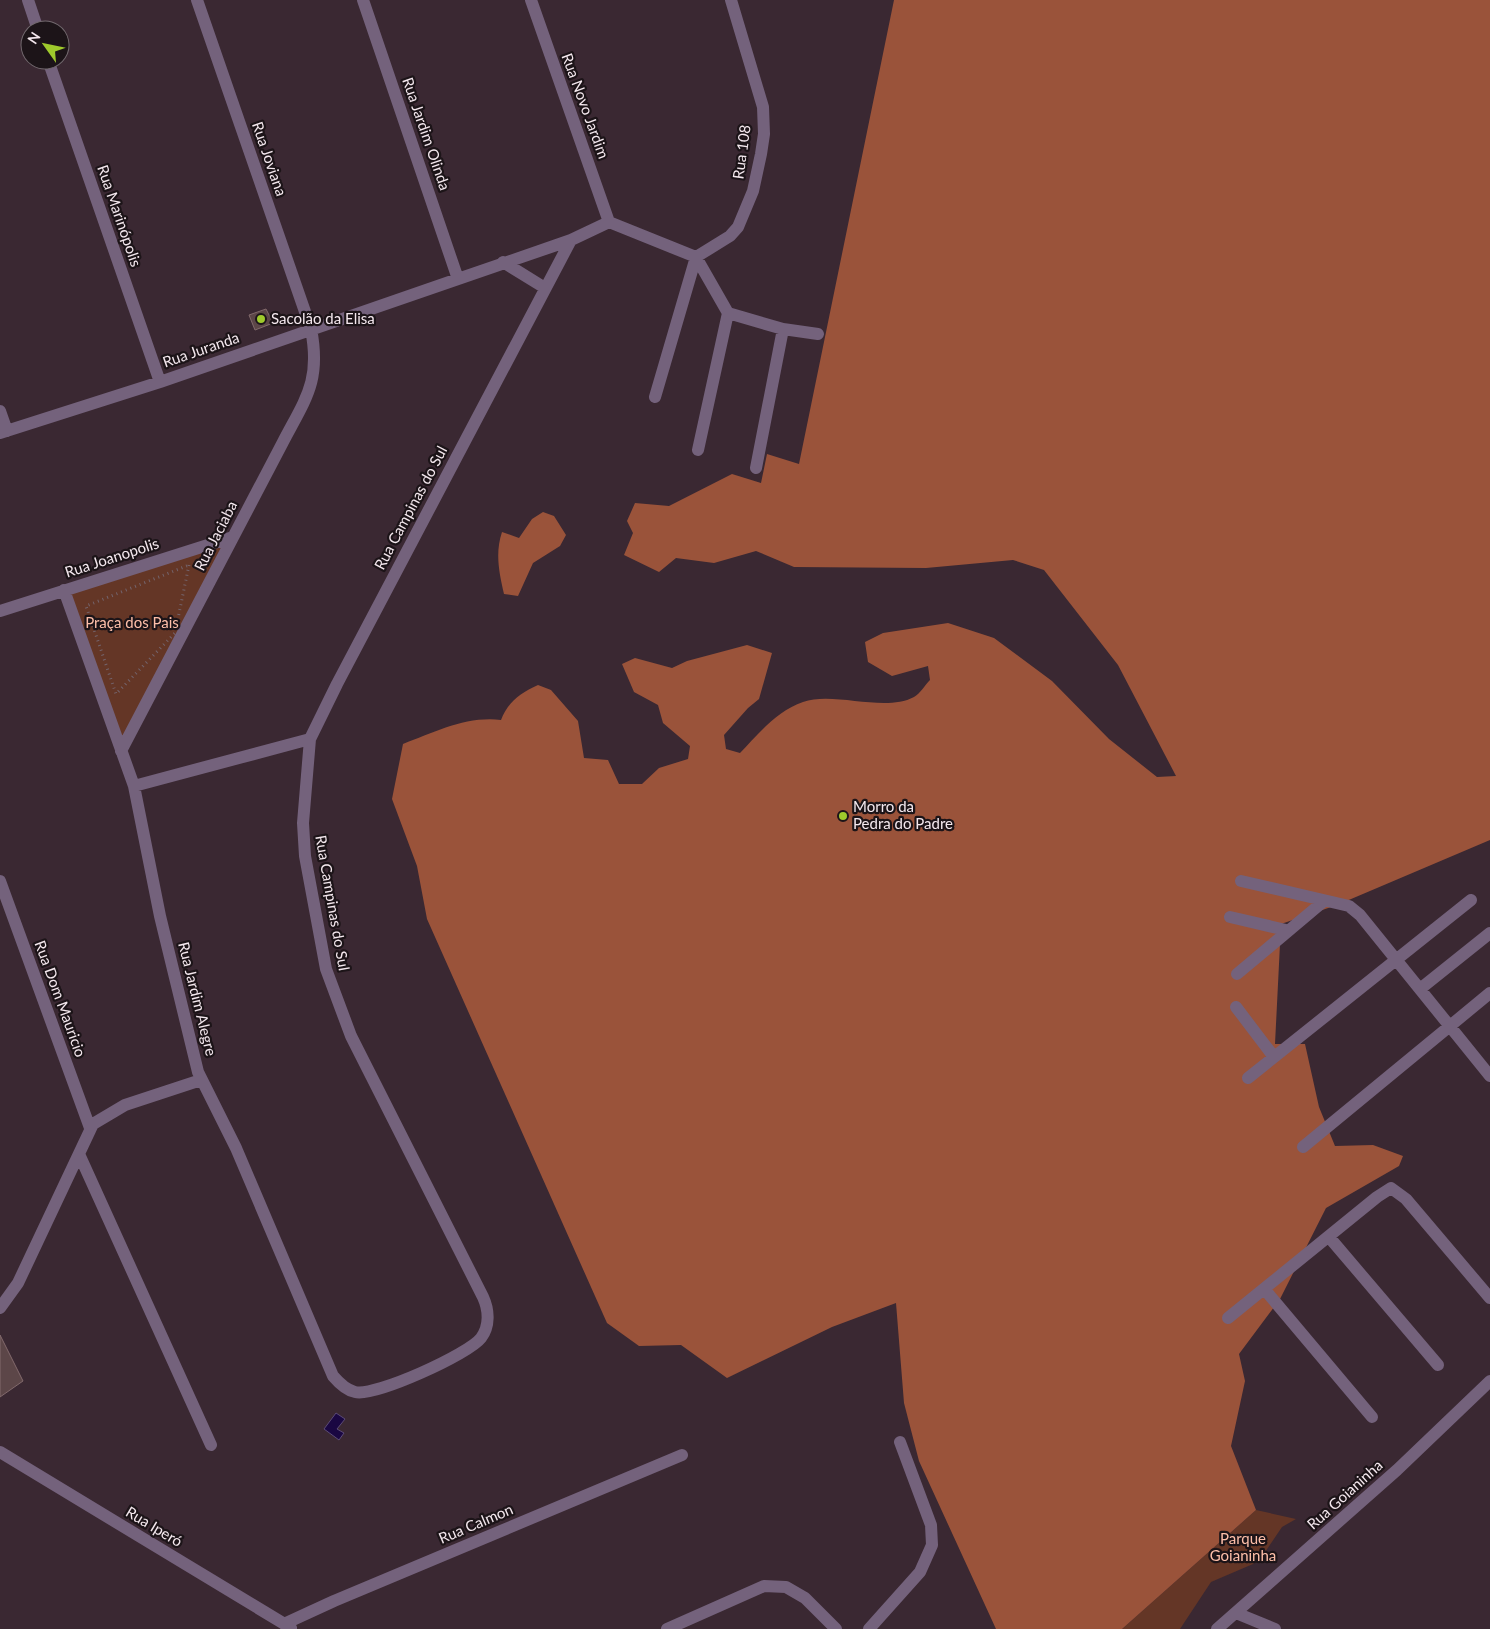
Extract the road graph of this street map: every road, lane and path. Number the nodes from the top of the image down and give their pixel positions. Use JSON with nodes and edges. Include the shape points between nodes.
{"nodes":[{"id":1,"x":28,"y":0,"type":"edge"},
{"id":2,"x":196,"y":0,"type":"edge"},
{"id":3,"x":363,"y":0,"type":"edge"},
{"id":4,"x":531,"y":0,"type":"edge"},
{"id":5,"x":731,"y":0,"type":"edge"},
{"id":6,"x":35,"y":20,"type":"edge"},
{"id":7,"x":51,"y":70,"type":"edge"},
{"id":8,"x":610,"y":222,"type":"junction"},
{"id":9,"x":571,"y":240,"type":"junction"},
{"id":10,"x":696,"y":257,"type":"junction"},
{"id":11,"x":503,"y":262,"type":"junction"},
{"id":12,"x":458,"y":279,"type":"junction"},
{"id":13,"x":545,"y":288,"type":"junction"},
{"id":14,"x":728,"y":313,"type":"junction"},
{"id":15,"x":312,"y":329,"type":"junction"},
{"id":16,"x":783,"y":329,"type":"junction"},
{"id":17,"x":818,"y":334,"type":"dead end"},
{"id":18,"x":160,"y":382,"type":"junction"},
{"id":19,"x":655,"y":397,"type":"dead end"},
{"id":20,"x":0,"y":411,"type":"edge"},
{"id":21,"x":3,"y":432,"type":"edge"},
{"id":22,"x":698,"y":450,"type":"dead end"},
{"id":23,"x":756,"y":468,"type":"dead end"},
{"id":24,"x":233,"y":537,"type":"junction"},
{"id":25,"x":64,"y":590,"type":"junction"},
{"id":26,"x":86,"y":606,"type":"joint"},
{"id":27,"x":0,"y":611,"type":"edge"},
{"id":28,"x":310,"y":739,"type":"junction"},
{"id":29,"x":121,"y":751,"type":"junction"},
{"id":30,"x":134,"y":786,"type":"junction"},
{"id":31,"x":0,"y":881,"type":"edge"},
{"id":32,"x":1241,"y":881,"type":"dead end"},
{"id":33,"x":1471,"y":900,"type":"dead end"},
{"id":34,"x":1324,"y":901,"type":"junction"},
{"id":35,"x":1230,"y":917,"type":"dead end"},
{"id":36,"x":1286,"y":930,"type":"junction"},
{"id":37,"x":1490,"y":933,"type":"edge"},
{"id":38,"x":1395,"y":959,"type":"junction"},
{"id":39,"x":1237,"y":974,"type":"dead end"},
{"id":40,"x":1420,"y":990,"type":"junction"},
{"id":41,"x":1490,"y":992,"type":"edge"},
{"id":42,"x":1236,"y":1007,"type":"dead end"},
{"id":43,"x":1450,"y":1026,"type":"junction"},
{"id":44,"x":1274,"y":1056,"type":"junction"},
{"id":45,"x":1490,"y":1076,"type":"edge"},
{"id":46,"x":1248,"y":1078,"type":"dead end"},
{"id":47,"x":201,"y":1080,"type":"junction"},
{"id":48,"x":90,"y":1128,"type":"junction"},
{"id":49,"x":1304,"y":1147,"type":"dead end"},
{"id":50,"x":79,"y":1154,"type":"junction"},
{"id":51,"x":1329,"y":1237,"type":"junction"},
{"id":52,"x":1265,"y":1290,"type":"junction"},
{"id":53,"x":1490,"y":1298,"type":"edge"},
{"id":54,"x":0,"y":1308,"type":"edge"},
{"id":55,"x":1228,"y":1318,"type":"dead end"},
{"id":56,"x":1438,"y":1365,"type":"dead end"},
{"id":57,"x":1490,"y":1381,"type":"edge"},
{"id":58,"x":354,"y":1392,"type":"joint"},
{"id":59,"x":1372,"y":1417,"type":"dead end"},
{"id":60,"x":900,"y":1442,"type":"dead end"},
{"id":61,"x":210,"y":1445,"type":"dead end"},
{"id":62,"x":0,"y":1452,"type":"edge"},
{"id":63,"x":682,"y":1455,"type":"dead end"},
{"id":64,"x":1236,"y":1613,"type":"junction"},
{"id":65,"x":288,"y":1627,"type":"edge"},
{"id":66,"x":668,"y":1629,"type":"edge"},
{"id":67,"x":836,"y":1629,"type":"edge"},
{"id":68,"x":868,"y":1629,"type":"edge"},
{"id":69,"x":1217,"y":1629,"type":"edge"},
{"id":70,"x":1275,"y":1629,"type":"edge"}],
"edges":[{"from":1,"to":6,"type":"street"},
{"from":2,"to":15,"type":"street","name":"Rua Joviana"},
{"from":3,"to":12,"type":"street","name":"Rua Jardim Olinda"},
{"from":4,"to":8,"type":"street","name":"Rua Novo Jardim"},
{"from":5,"to":10,"type":"street","name":"Rua 108","via":[[763,107],[764,134],[753,191],[738,227],[730,236]]},
{"from":7,"to":18,"type":"street","name":"Rua Marinópolis"},
{"from":8,"to":9,"type":"street","name":"Rua Juranda"},
{"from":8,"to":10,"type":"street"},
{"from":9,"to":11,"type":"street","name":"Rua Juranda"},
{"from":9,"to":13,"type":"street","name":"Rua Campinas do Sul"},
{"from":10,"to":14,"type":"street"},
{"from":10,"to":19,"type":"street"},
{"from":11,"to":12,"type":"street","name":"Rua Juranda"},
{"from":11,"to":13,"type":"street"},
{"from":12,"to":15,"type":"street","name":"Rua Juranda"},
{"from":13,"to":28,"type":"street","name":"Rua Campinas do Sul"},
{"from":14,"to":16,"type":"street"},
{"from":14,"to":22,"type":"street"},
{"from":15,"to":18,"type":"street","name":"Rua Juranda"},
{"from":15,"to":24,"type":"street","name":"Rua Jaciaba","via":[[315,370],[308,394]]},
{"from":16,"to":17,"type":"street"},
{"from":16,"to":23,"type":"street"},
{"from":18,"to":21,"type":"street","name":"Rua Juranda"},
{"from":20,"to":21,"type":"street"},
{"from":24,"to":25,"type":"street","name":"Rua Joanopolis"},
{"from":24,"to":29,"type":"street","name":"Rua Jaciaba"},
{"from":25,"to":27,"type":"street","name":"Rua Joanopolis"},
{"from":25,"to":29,"type":"street","name":"Rua Jardim Alegre"},
{"from":26,"to":26,"type":"path","via":[[116,694],[175,634],[189,565]]},
{"from":28,"to":30,"type":"street"},
{"from":28,"to":58,"type":"street","name":"Rua Campinas do Sul","via":[[303,840],[326,968],[351,1036],[483,1297],[488,1316],[480,1339],[464,1351],[390,1386]]},
{"from":29,"to":30,"type":"street","name":"Rua Jardim Alegre"},
{"from":30,"to":47,"type":"street","name":"Rua Jardim Alegre","via":[[187,1032]]},
{"from":31,"to":48,"type":"street","name":"Rua Dom Mauricio"},
{"from":32,"to":34,"type":"street"},
{"from":33,"to":38,"type":"street"},
{"from":34,"to":36,"type":"street"},
{"from":34,"to":38,"type":"street","via":[[1354,910]]},
{"from":35,"to":36,"type":"street"},
{"from":36,"to":39,"type":"street"},
{"from":37,"to":40,"type":"street"},
{"from":38,"to":40,"type":"street"},
{"from":38,"to":44,"type":"street"},
{"from":40,"to":43,"type":"street"},
{"from":41,"to":43,"type":"street"},
{"from":42,"to":44,"type":"street"},
{"from":43,"to":45,"type":"street"},
{"from":43,"to":49,"type":"street"},
{"from":44,"to":46,"type":"street"},
{"from":47,"to":48,"type":"street","via":[[125,1105]]},
{"from":47,"to":58,"type":"street","name":"Rua Jardim Alegre","via":[[252,1183],[326,1361],[339,1383]]},
{"from":48,"to":50,"type":"street"},
{"from":50,"to":54,"type":"street","via":[[18,1283]]},
{"from":50,"to":61,"type":"street"},
{"from":51,"to":52,"type":"street"},
{"from":51,"to":53,"type":"street","via":[[1391,1188],[1406,1199]]},
{"from":51,"to":56,"type":"street"},
{"from":52,"to":55,"type":"street"},
{"from":52,"to":59,"type":"street"},
{"from":57,"to":64,"type":"street","name":"Rua Goianinha","via":[[1397,1470]]},
{"from":60,"to":68,"type":"street","via":[[931,1525],[932,1545],[920,1572]]},
{"from":62,"to":65,"type":"street","name":"Rua Iperó"},
{"from":63,"to":65,"type":"street","name":"Rua Calmon","via":[[334,1601]]},
{"from":64,"to":69,"type":"street","name":"Rua Goianinha"},
{"from":64,"to":70,"type":"street"},
{"from":66,"to":67,"type":"street","via":[[764,1586],[786,1587],[805,1598]]}]}
